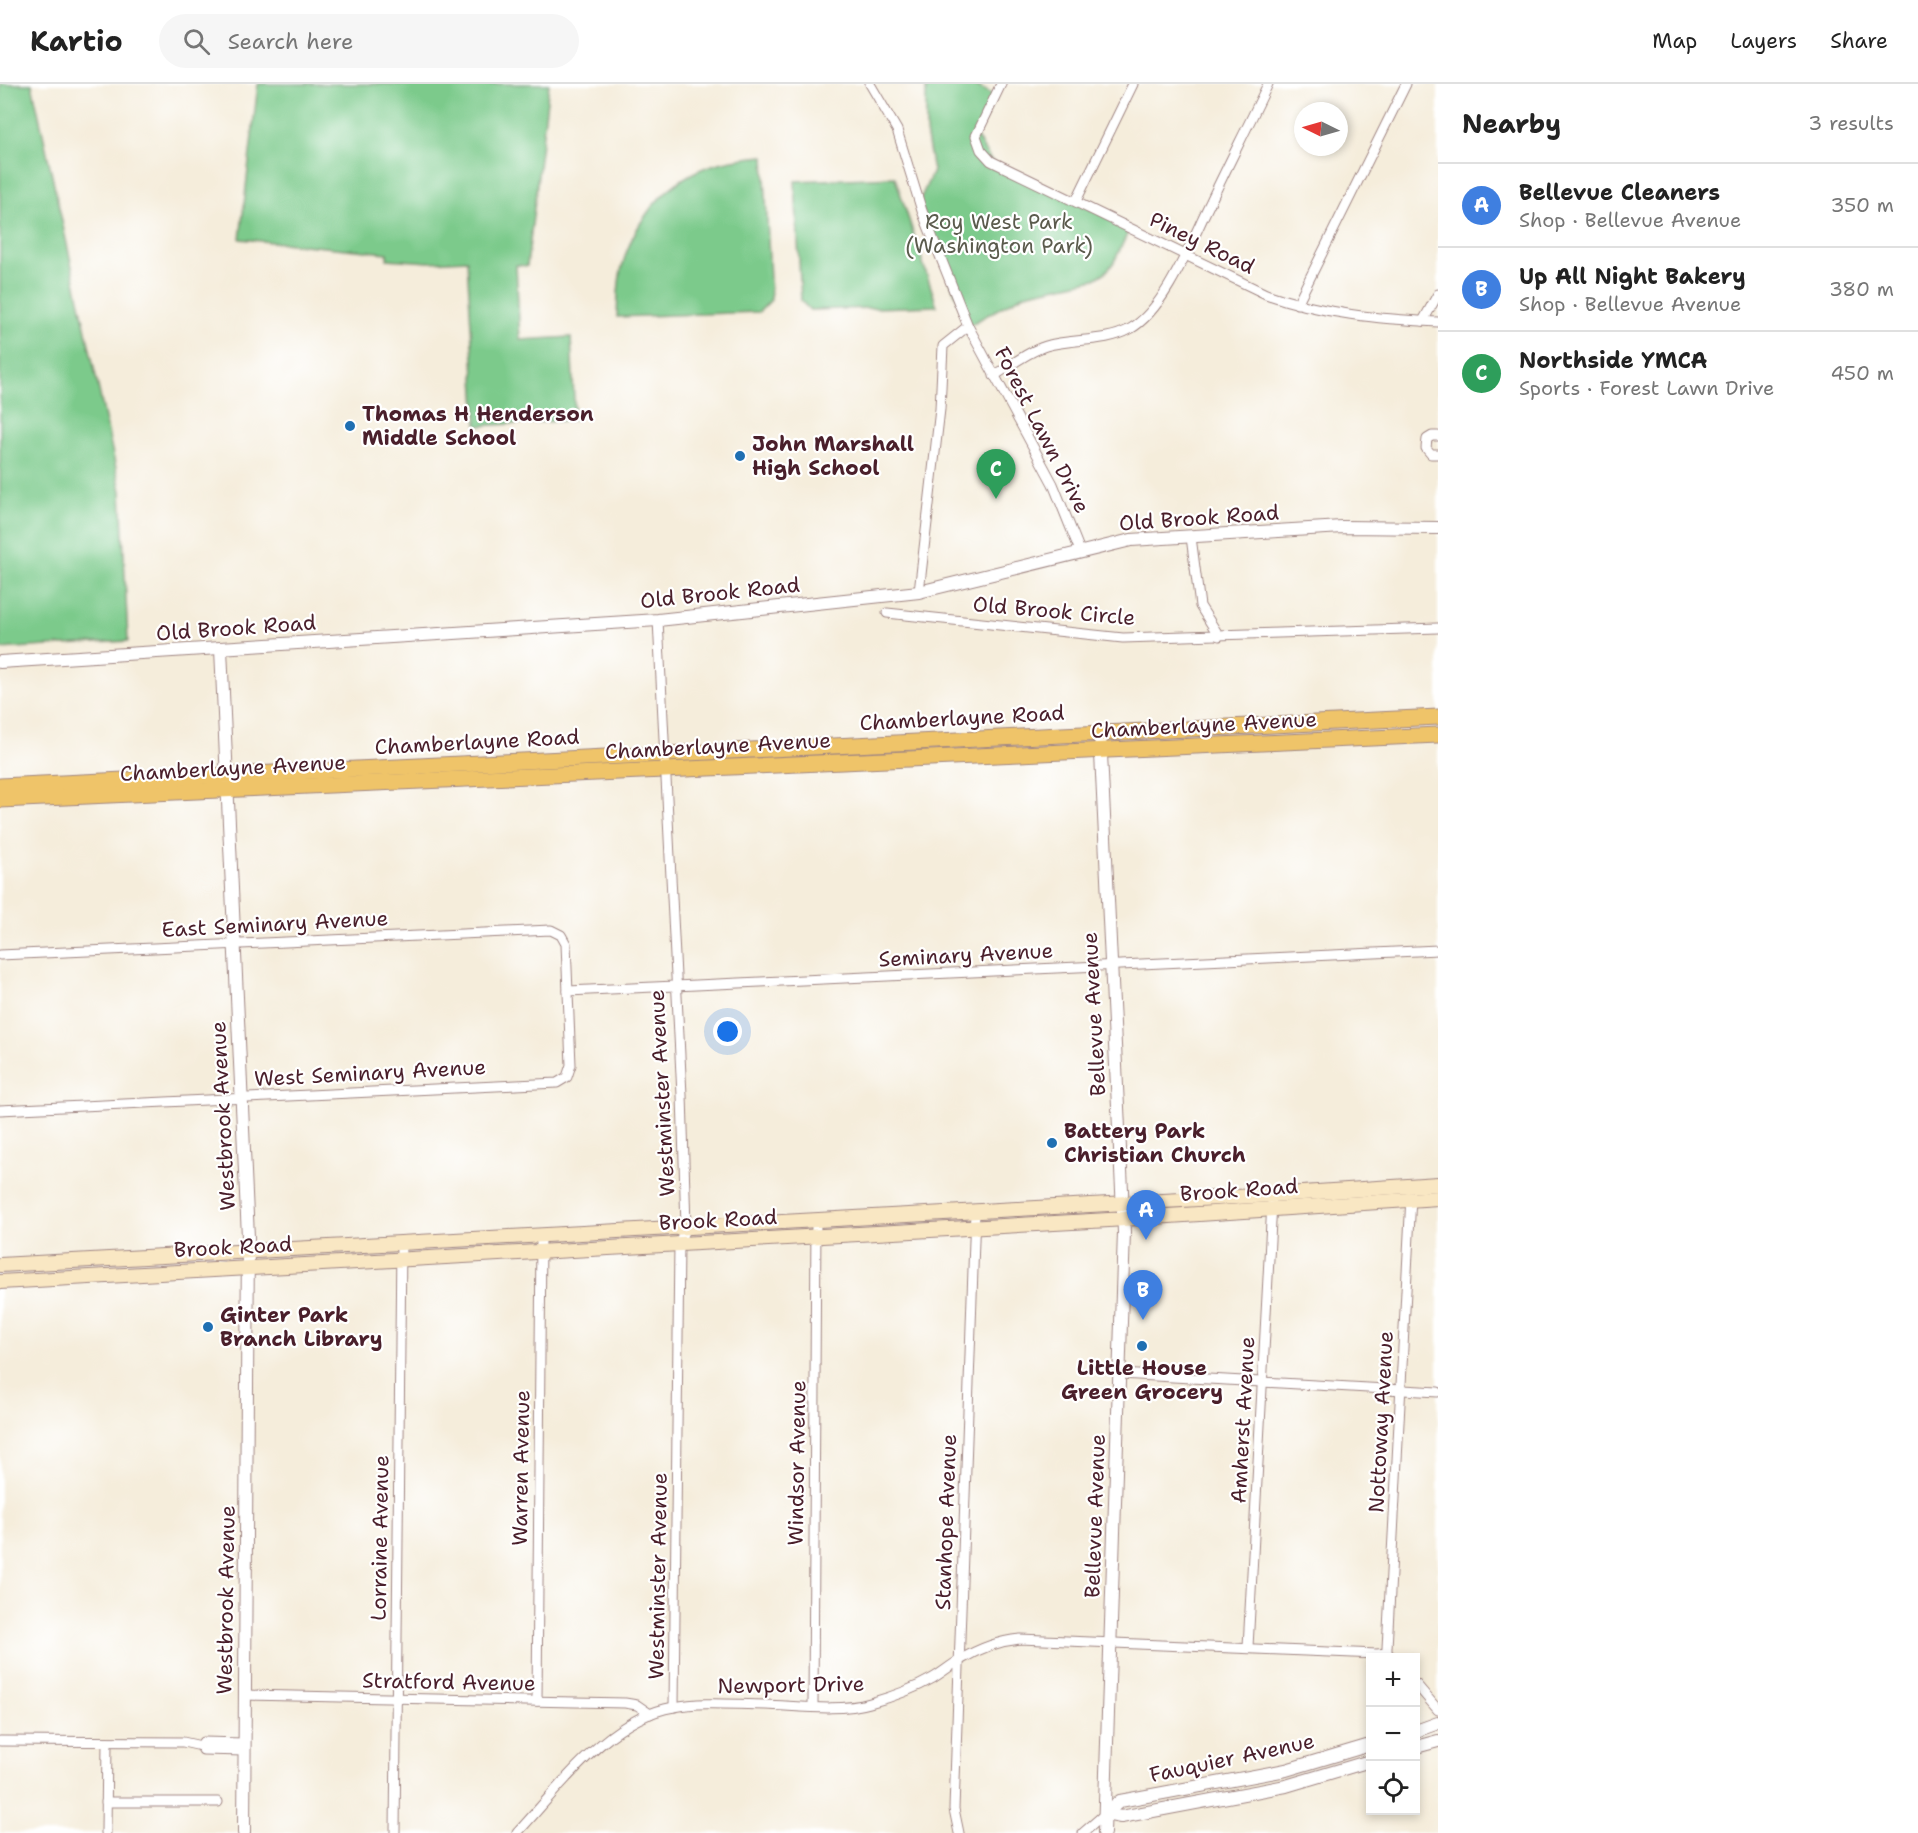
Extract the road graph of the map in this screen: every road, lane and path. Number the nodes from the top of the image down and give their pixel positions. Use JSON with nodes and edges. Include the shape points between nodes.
{"nodes":[{"id":1,"x":870,"y":84,"type":"edge"},
{"id":2,"x":1001,"y":84,"type":"edge"},
{"id":3,"x":1133,"y":84,"type":"edge"},
{"id":4,"x":1268,"y":84,"type":"edge"},
{"id":5,"x":1406,"y":84,"type":"edge"},
{"id":6,"x":1076,"y":201,"type":"junction"},
{"id":7,"x":1184,"y":255,"type":"junction"},
{"id":8,"x":1438,"y":294,"type":"edge"},
{"id":9,"x":1297,"y":304,"type":"junction"},
{"id":10,"x":1423,"y":321,"type":"junction"},
{"id":11,"x":1438,"y":322,"type":"edge"},
{"id":12,"x":968,"y":326,"type":"junction"},
{"id":13,"x":994,"y":376,"type":"junction"},
{"id":14,"x":1438,"y":436,"type":"edge"},
{"id":15,"x":1438,"y":454,"type":"edge"},
{"id":16,"x":1438,"y":528,"type":"edge"},
{"id":17,"x":1191,"y":537,"type":"junction"},
{"id":18,"x":1080,"y":551,"type":"junction"},
{"id":19,"x":919,"y":592,"type":"junction"},
{"id":20,"x":887,"y":613,"type":"dead end"},
{"id":21,"x":658,"y":620,"type":"junction"},
{"id":22,"x":1437,"y":629,"type":"edge"},
{"id":23,"x":1218,"y":636,"type":"junction"},
{"id":24,"x":221,"y":649,"type":"junction"},
{"id":25,"x":0,"y":662,"type":"edge"},
{"id":26,"x":1438,"y":717,"type":"edge"},
{"id":27,"x":1100,"y":733,"type":"junction"},
{"id":28,"x":1438,"y":735,"type":"edge"},
{"id":29,"x":1101,"y":751,"type":"junction"},
{"id":30,"x":665,"y":754,"type":"junction"},
{"id":31,"x":665,"y":770,"type":"junction"},
{"id":32,"x":227,"y":782,"type":"junction"},
{"id":33,"x":0,"y":786,"type":"edge"},
{"id":34,"x":0,"y":800,"type":"edge"},
{"id":35,"x":235,"y":944,"type":"junction"},
{"id":36,"x":1438,"y":950,"type":"edge"},
{"id":37,"x":0,"y":955,"type":"edge"},
{"id":38,"x":1111,"y":966,"type":"junction"},
{"id":39,"x":675,"y":986,"type":"junction"},
{"id":40,"x":568,"y":991,"type":"junction"},
{"id":41,"x":242,"y":1097,"type":"junction"},
{"id":42,"x":0,"y":1110,"type":"edge"},
{"id":43,"x":1438,"y":1184,"type":"edge"},
{"id":44,"x":1412,"y":1185,"type":"junction"},
{"id":45,"x":1438,"y":1198,"type":"edge"},
{"id":46,"x":1411,"y":1200,"type":"junction"},
{"id":47,"x":1272,"y":1202,"type":"junction"},
{"id":48,"x":1123,"y":1203,"type":"junction"},
{"id":49,"x":975,"y":1212,"type":"junction"},
{"id":50,"x":1124,"y":1219,"type":"junction"},
{"id":51,"x":816,"y":1220,"type":"junction"},
{"id":52,"x":686,"y":1227,"type":"junction"},
{"id":53,"x":974,"y":1227,"type":"junction"},
{"id":54,"x":541,"y":1236,"type":"junction"},
{"id":55,"x":816,"y":1236,"type":"junction"},
{"id":56,"x":400,"y":1243,"type":"junction"},
{"id":57,"x":679,"y":1243,"type":"junction"},
{"id":58,"x":248,"y":1251,"type":"junction"},
{"id":59,"x":541,"y":1251,"type":"junction"},
{"id":60,"x":401,"y":1259,"type":"junction"},
{"id":61,"x":0,"y":1265,"type":"edge"},
{"id":62,"x":249,"y":1268,"type":"junction"},
{"id":63,"x":0,"y":1282,"type":"edge"},
{"id":64,"x":1120,"y":1374,"type":"junction"},
{"id":65,"x":1262,"y":1383,"type":"junction"},
{"id":66,"x":1401,"y":1389,"type":"junction"},
{"id":67,"x":1438,"y":1392,"type":"edge"},
{"id":68,"x":1111,"y":1642,"type":"junction"},
{"id":69,"x":1248,"y":1647,"type":"junction"},
{"id":70,"x":1366,"y":1653,"type":"edge"},
{"id":71,"x":1390,"y":1653,"type":"edge"},
{"id":72,"x":959,"y":1660,"type":"junction"},
{"id":73,"x":1420,"y":1689,"type":"edge"},
{"id":74,"x":245,"y":1695,"type":"junction"},
{"id":75,"x":397,"y":1699,"type":"junction"},
{"id":76,"x":537,"y":1701,"type":"junction"},
{"id":77,"x":674,"y":1707,"type":"junction"},
{"id":78,"x":813,"y":1707,"type":"junction"},
{"id":79,"x":1438,"y":1710,"type":"edge"},
{"id":80,"x":650,"y":1714,"type":"junction"},
{"id":81,"x":1438,"y":1723,"type":"edge"},
{"id":82,"x":1420,"y":1730,"type":"edge"},
{"id":83,"x":0,"y":1741,"type":"edge"},
{"id":84,"x":1438,"y":1741,"type":"edge"},
{"id":85,"x":107,"y":1742,"type":"junction"},
{"id":86,"x":1366,"y":1746,"type":"edge"},
{"id":87,"x":1420,"y":1746,"type":"edge"},
{"id":88,"x":244,"y":1747,"type":"junction"},
{"id":89,"x":1366,"y":1762,"type":"edge"},
{"id":90,"x":106,"y":1802,"type":"junction"},
{"id":91,"x":218,"y":1802,"type":"dead end"},
{"id":92,"x":1105,"y":1814,"type":"junction"},
{"id":93,"x":106,"y":1833,"type":"edge"},
{"id":94,"x":244,"y":1833,"type":"edge"},
{"id":95,"x":395,"y":1833,"type":"edge"},
{"id":96,"x":517,"y":1833,"type":"edge"},
{"id":97,"x":959,"y":1833,"type":"edge"},
{"id":98,"x":1083,"y":1833,"type":"edge"},
{"id":99,"x":1104,"y":1833,"type":"edge"}],
"edges":[{"from":1,"to":12,"type":"street","name":"Forest Lawn Drive","via":[[897,130],[922,211]]},
{"from":2,"to":6,"type":"street","name":"Piney Road","via":[[976,136],[981,150],[991,161]]},
{"from":3,"to":6,"type":"street"},
{"from":4,"to":7,"type":"street"},
{"from":5,"to":9,"type":"street"},
{"from":6,"to":7,"type":"street","name":"Piney Road"},
{"from":7,"to":9,"type":"street","name":"Piney Road","via":[[1254,289]]},
{"from":7,"to":13,"type":"street","via":[[1150,313],[1130,330],[1047,346]]},
{"from":8,"to":10,"type":"street"},
{"from":9,"to":10,"type":"street","name":"Piney Road","via":[[1350,316]]},
{"from":10,"to":11,"type":"street","name":"Piney Road"},
{"from":12,"to":13,"type":"street","name":"Forest Lawn Drive"},
{"from":12,"to":19,"type":"street","via":[[943,346],[940,409]]},
{"from":13,"to":18,"type":"street","name":"Forest Lawn Drive","via":[[1053,484]]},
{"from":14,"to":15,"type":"street","via":[[1426,439],[1426,448],[1431,454]]},
{"from":16,"to":17,"type":"street","name":"Old Brook Road","via":[[1342,527]]},
{"from":17,"to":18,"type":"street","name":"Old Brook Road","via":[[1131,540]]},
{"from":17,"to":23,"type":"street","via":[[1200,606]]},
{"from":18,"to":19,"type":"street","name":"Old Brook Road"},
{"from":19,"to":21,"type":"street","name":"Old Brook Road"},
{"from":20,"to":23,"type":"street","name":"Old Brook Circle","via":[[1123,638]]},
{"from":21,"to":24,"type":"street","name":"Old Brook Road"},
{"from":21,"to":30,"type":"street","name":"Westminster Avenue"},
{"from":22,"to":23,"type":"street","name":"Old Brook Circle"},
{"from":24,"to":25,"type":"street","name":"Old Brook Road"},
{"from":24,"to":32,"type":"street","name":"Westbrook Avenue"},
{"from":26,"to":27,"type":"main road","name":"Chamberlayne Avenue"},
{"from":27,"to":29,"type":"street","name":"Bellevue Avenue"},
{"from":27,"to":30,"type":"main road","name":"Chamberlayne Road"},
{"from":28,"to":29,"type":"main road","name":"Chamberlayne Avenue"},
{"from":29,"to":31,"type":"main road","name":"Chamberlayne Avenue"},
{"from":29,"to":38,"type":"street","name":"Bellevue Avenue"},
{"from":30,"to":31,"type":"street","name":"Westminster Avenue"},
{"from":30,"to":32,"type":"main road","name":"Chamberlayne Road"},
{"from":31,"to":32,"type":"main road","name":"Chamberlayne Avenue"},
{"from":31,"to":39,"type":"street","name":"Westminster Avenue"},
{"from":32,"to":33,"type":"main road","name":"Chamberlayne Road"},
{"from":32,"to":34,"type":"main road","name":"Chamberlayne Avenue"},
{"from":32,"to":35,"type":"street","name":"Westbrook Avenue"},
{"from":35,"to":37,"type":"street","name":"East Seminary Avenue"},
{"from":35,"to":40,"type":"street","name":"East Seminary Avenue","via":[[551,930],[561,935],[566,944]]},
{"from":35,"to":41,"type":"street","name":"Westbrook Avenue"},
{"from":36,"to":38,"type":"street","name":"Seminary Avenue"},
{"from":38,"to":39,"type":"street","name":"Seminary Avenue"},
{"from":38,"to":48,"type":"street","name":"Bellevue Avenue"},
{"from":39,"to":40,"type":"street","name":"Seminary Avenue"},
{"from":39,"to":52,"type":"street","name":"Westminster Avenue"},
{"from":40,"to":41,"type":"street","name":"West Seminary Avenue","via":[[571,1065],[570,1073],[557,1083]]},
{"from":41,"to":42,"type":"street","name":"West Seminary Avenue"},
{"from":41,"to":58,"type":"street","name":"Westbrook Avenue"},
{"from":43,"to":44,"type":"main road","name":"Brook Road"},
{"from":44,"to":46,"type":"street","name":"Nottoway Avenue"},
{"from":44,"to":47,"type":"main road","name":"Brook Road"},
{"from":45,"to":46,"type":"main road","name":"Brook Road"},
{"from":46,"to":47,"type":"main road","name":"Brook Road"},
{"from":46,"to":66,"type":"street","name":"Nottoway Avenue"},
{"from":47,"to":48,"type":"main road","name":"Brook Road"},
{"from":47,"to":50,"type":"main road","name":"Brook Road"},
{"from":47,"to":65,"type":"street","name":"Amherst Avenue"},
{"from":48,"to":49,"type":"main road","name":"Brook Road"},
{"from":48,"to":50,"type":"street","name":"Bellevue Avenue"},
{"from":49,"to":51,"type":"main road","name":"Brook Road"},
{"from":49,"to":53,"type":"street","name":"Stanhope Avenue"},
{"from":50,"to":53,"type":"main road","name":"Brook Road"},
{"from":50,"to":64,"type":"street","name":"Bellevue Avenue"},
{"from":51,"to":52,"type":"main road","name":"Brook Road"},
{"from":51,"to":55,"type":"street","name":"Windsor Avenue"},
{"from":52,"to":54,"type":"main road","name":"Brook Road"},
{"from":52,"to":57,"type":"street","name":"Westminster Avenue"},
{"from":53,"to":55,"type":"main road","name":"Brook Road"},
{"from":53,"to":72,"type":"street","name":"Stanhope Avenue"},
{"from":54,"to":56,"type":"main road","name":"Brook Road"},
{"from":54,"to":59,"type":"street","name":"Warren Avenue"},
{"from":55,"to":57,"type":"main road","name":"Brook Road"},
{"from":55,"to":78,"type":"street","name":"Windsor Avenue"},
{"from":56,"to":58,"type":"main road","name":"Brook Road"},
{"from":56,"to":60,"type":"street","name":"Lorraine Avenue"},
{"from":57,"to":59,"type":"main road","name":"Brook Road"},
{"from":57,"to":77,"type":"street","name":"Westminster Avenue"},
{"from":58,"to":61,"type":"main road","name":"Brook Road"},
{"from":58,"to":62,"type":"street","name":"Westbrook Avenue"},
{"from":59,"to":60,"type":"main road","name":"Brook Road"},
{"from":59,"to":76,"type":"street","name":"Warren Avenue"},
{"from":60,"to":62,"type":"main road","name":"Brook Road"},
{"from":60,"to":75,"type":"street","name":"Lorraine Avenue"},
{"from":62,"to":63,"type":"main road","name":"Brook Road"},
{"from":62,"to":74,"type":"street","name":"Westbrook Avenue"},
{"from":64,"to":65,"type":"street"},
{"from":64,"to":68,"type":"street","name":"Bellevue Avenue"},
{"from":65,"to":66,"type":"street"},
{"from":65,"to":69,"type":"street","name":"Amherst Avenue"},
{"from":66,"to":67,"type":"street"},
{"from":66,"to":71,"type":"street","name":"Nottoway Avenue"},
{"from":68,"to":69,"type":"street","name":"Newport Drive"},
{"from":68,"to":72,"type":"street","name":"Newport Drive","via":[[1012,1640]]},
{"from":68,"to":92,"type":"street","name":"Bellevue Avenue"},
{"from":69,"to":70,"type":"street","name":"Newport Drive"},
{"from":72,"to":78,"type":"street","name":"Newport Drive","via":[[914,1688],[869,1704]]},
{"from":72,"to":97,"type":"street","name":"Stanhope Avenue","via":[[954,1809]]},
{"from":73,"to":79,"type":"street"},
{"from":74,"to":75,"type":"street","name":"Stratford Avenue"},
{"from":74,"to":88,"type":"street","name":"Westbrook Avenue"},
{"from":75,"to":76,"type":"street","name":"Stratford Avenue"},
{"from":75,"to":95,"type":"street","name":"Lorraine Avenue"},
{"from":76,"to":80,"type":"street","name":"Stratford Avenue","via":[[632,1704]]},
{"from":77,"to":78,"type":"street","name":"Newport Drive"},
{"from":77,"to":80,"type":"street","name":"Newport Drive"},
{"from":80,"to":96,"type":"street","name":"Newport Drive","via":[[623,1728],[594,1751]]},
{"from":81,"to":82,"type":"street"},
{"from":83,"to":85,"type":"street"},
{"from":84,"to":87,"type":"street"},
{"from":85,"to":88,"type":"street","via":[[183,1742],[203,1750]]},
{"from":85,"to":90,"type":"street"},
{"from":86,"to":92,"type":"street","name":"Fauquier Avenue","via":[[1286,1770],[1120,1801]]},
{"from":88,"to":94,"type":"street","name":"Westbrook Avenue"},
{"from":89,"to":92,"type":"street","name":"Fauquier Avenue","via":[[1286,1786],[1121,1817]]},
{"from":90,"to":91,"type":"street"},
{"from":90,"to":93,"type":"street"},
{"from":92,"to":98,"type":"street","name":"Fauquier Avenue"},
{"from":92,"to":99,"type":"street","name":"Bellevue Avenue"}]}
